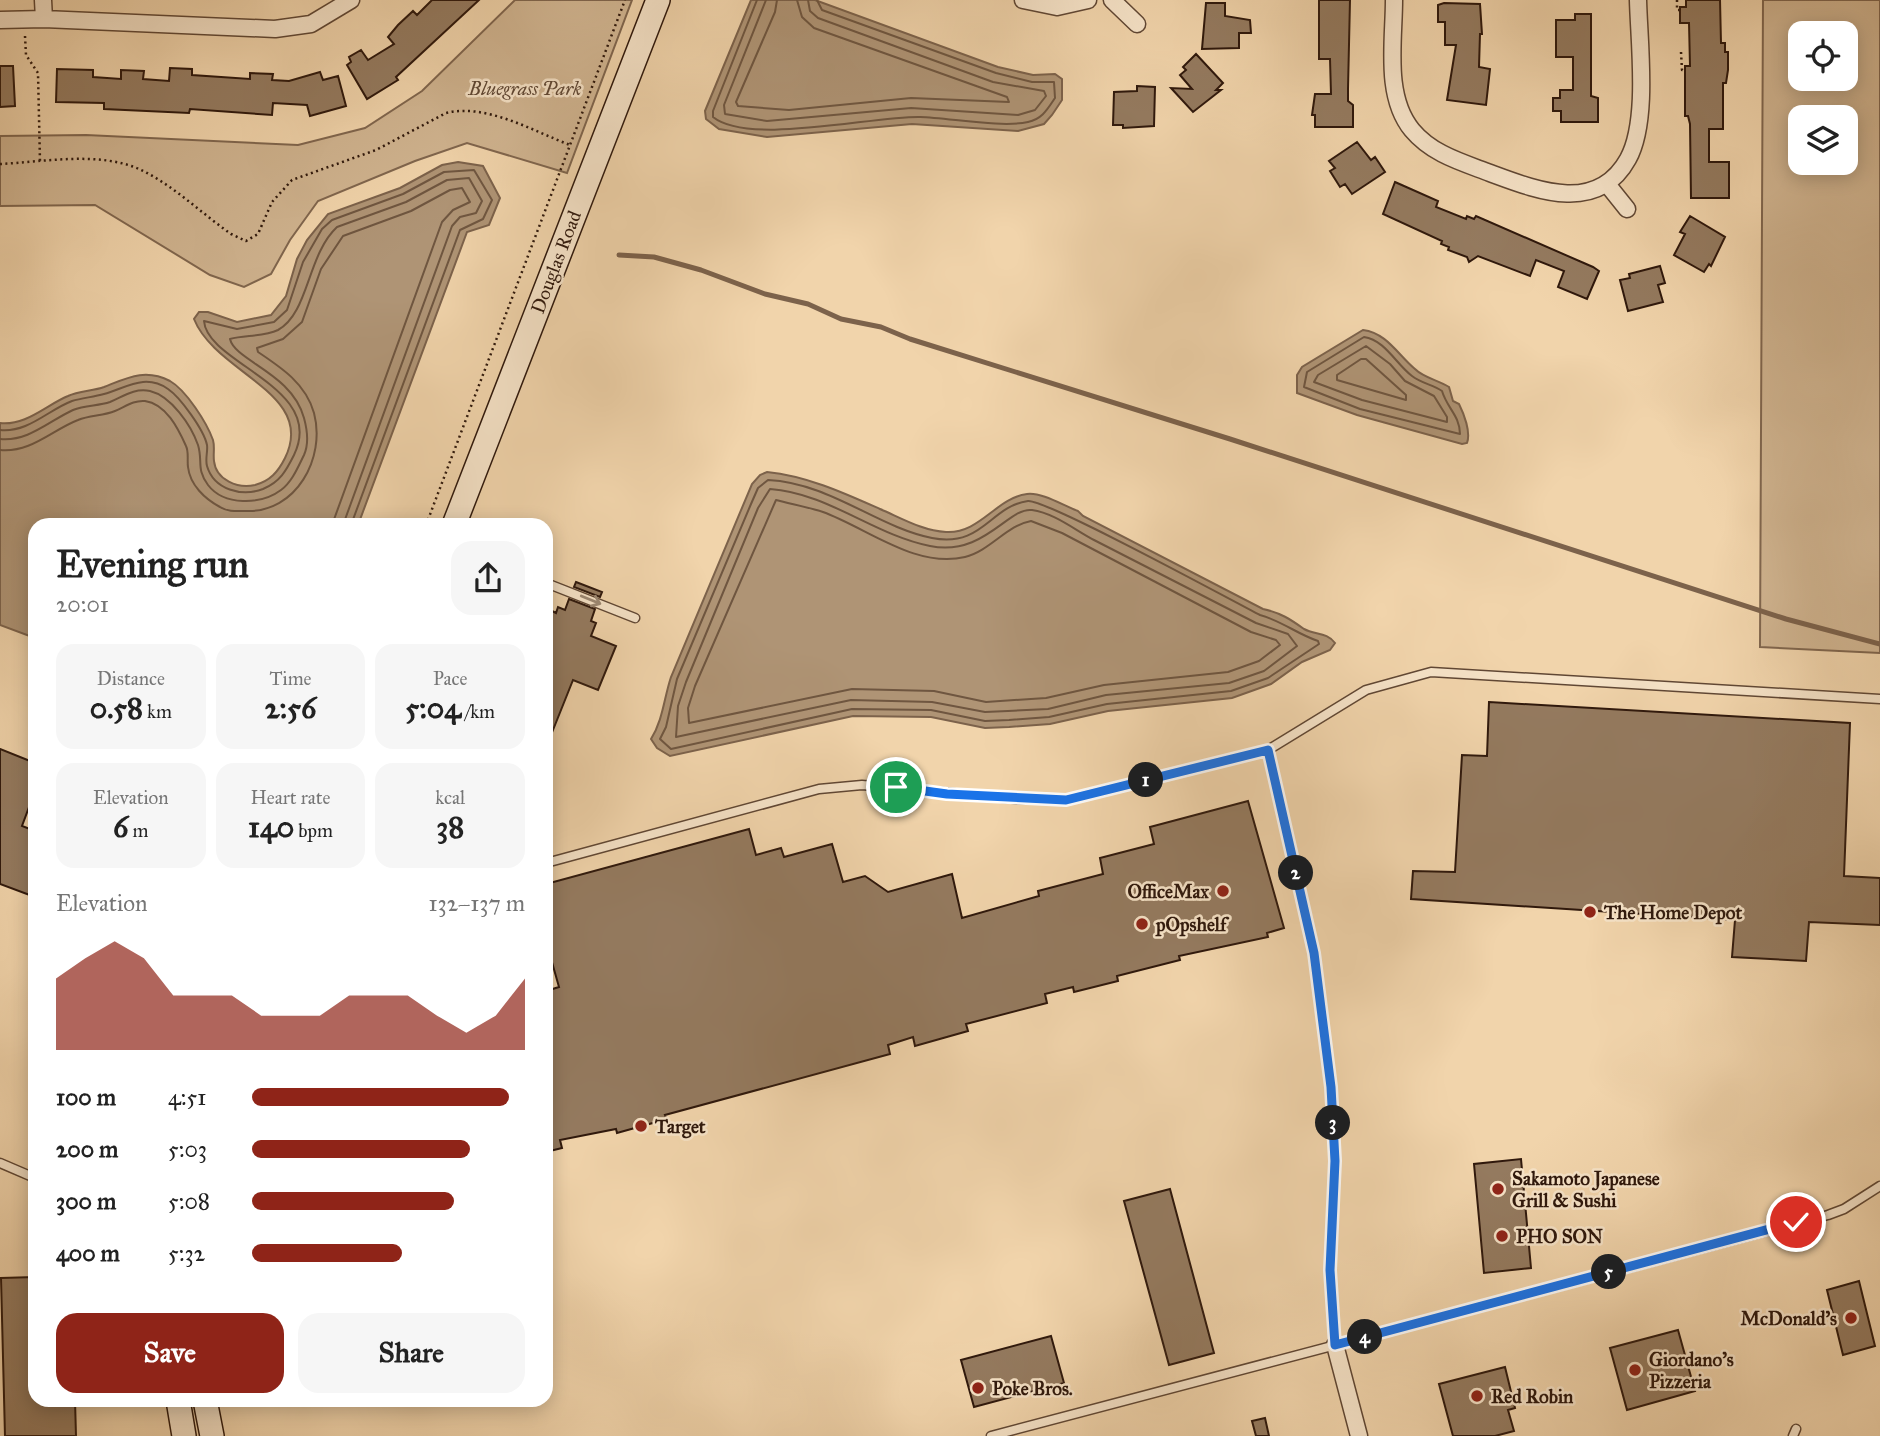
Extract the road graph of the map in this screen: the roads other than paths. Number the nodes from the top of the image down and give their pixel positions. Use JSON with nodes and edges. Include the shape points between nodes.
{"nodes":[{"id":1,"x":43,"y":0,"type":"edge"},
{"id":2,"x":351,"y":0,"type":"edge"},
{"id":3,"x":658,"y":0,"type":"edge"},
{"id":4,"x":1023,"y":0,"type":"edge"},
{"id":5,"x":1088,"y":0,"type":"edge"},
{"id":6,"x":1112,"y":0,"type":"edge"},
{"id":7,"x":1394,"y":0,"type":"edge"},
{"id":8,"x":1638,"y":0,"type":"edge"},
{"id":9,"x":44,"y":19,"type":"junction"},
{"id":10,"x":0,"y":20,"type":"edge"},
{"id":11,"x":1137,"y":24,"type":"dead end"},
{"id":12,"x":1607,"y":184,"type":"junction"},
{"id":13,"x":1627,"y":209,"type":"dead end"},
{"id":14,"x":457,"y":518,"type":"edge"},
{"id":15,"x":553,"y":586,"type":"edge"},
{"id":16,"x":635,"y":618,"type":"dead end"},
{"id":17,"x":1880,"y":699,"type":"edge"},
{"id":18,"x":1268,"y":750,"type":"junction"},
{"id":19,"x":553,"y":861,"type":"edge"},
{"id":20,"x":0,"y":1163,"type":"edge"},
{"id":21,"x":28,"y":1175,"type":"edge"},
{"id":22,"x":1880,"y":1186,"type":"edge"},
{"id":23,"x":1335,"y":1345,"type":"junction"},
{"id":24,"x":179,"y":1407,"type":"edge"},
{"id":25,"x":206,"y":1407,"type":"edge"},
{"id":26,"x":184,"y":1436,"type":"edge"},
{"id":27,"x":212,"y":1436,"type":"edge"},
{"id":28,"x":991,"y":1436,"type":"edge"},
{"id":29,"x":1359,"y":1436,"type":"edge"}],
"edges":[{"from":1,"to":9,"type":"street"},
{"from":2,"to":9,"type":"street","via":[[311,24],[275,29]]},
{"from":3,"to":14,"type":"street","name":"Douglas Road"},
{"from":4,"to":5,"type":"street","via":[[1057,8]]},
{"from":6,"to":11,"type":"street"},
{"from":7,"to":12,"type":"street","via":[[1394,81],[1399,107],[1412,130],[1439,154],[1544,193],[1578,194]]},
{"from":8,"to":12,"type":"street","via":[[1637,128],[1628,159]]},
{"from":9,"to":10,"type":"street"},
{"from":12,"to":13,"type":"street"},
{"from":15,"to":16,"type":"lane","one_way":true},
{"from":17,"to":18,"type":"lane","via":[[1431,672],[1366,690]]},
{"from":18,"to":19,"type":"lane","via":[[1066,800],[862,785],[819,789]]},
{"from":18,"to":23,"type":"lane","via":[[1314,953],[1331,1087],[1335,1161],[1330,1270]]},
{"from":20,"to":21,"type":"lane"},
{"from":22,"to":23,"type":"lane","via":[[1828,1215]]},
{"from":23,"to":28,"type":"lane"},
{"from":23,"to":29,"type":"street"},
{"from":24,"to":26,"type":"street"},
{"from":25,"to":27,"type":"street"}]}
